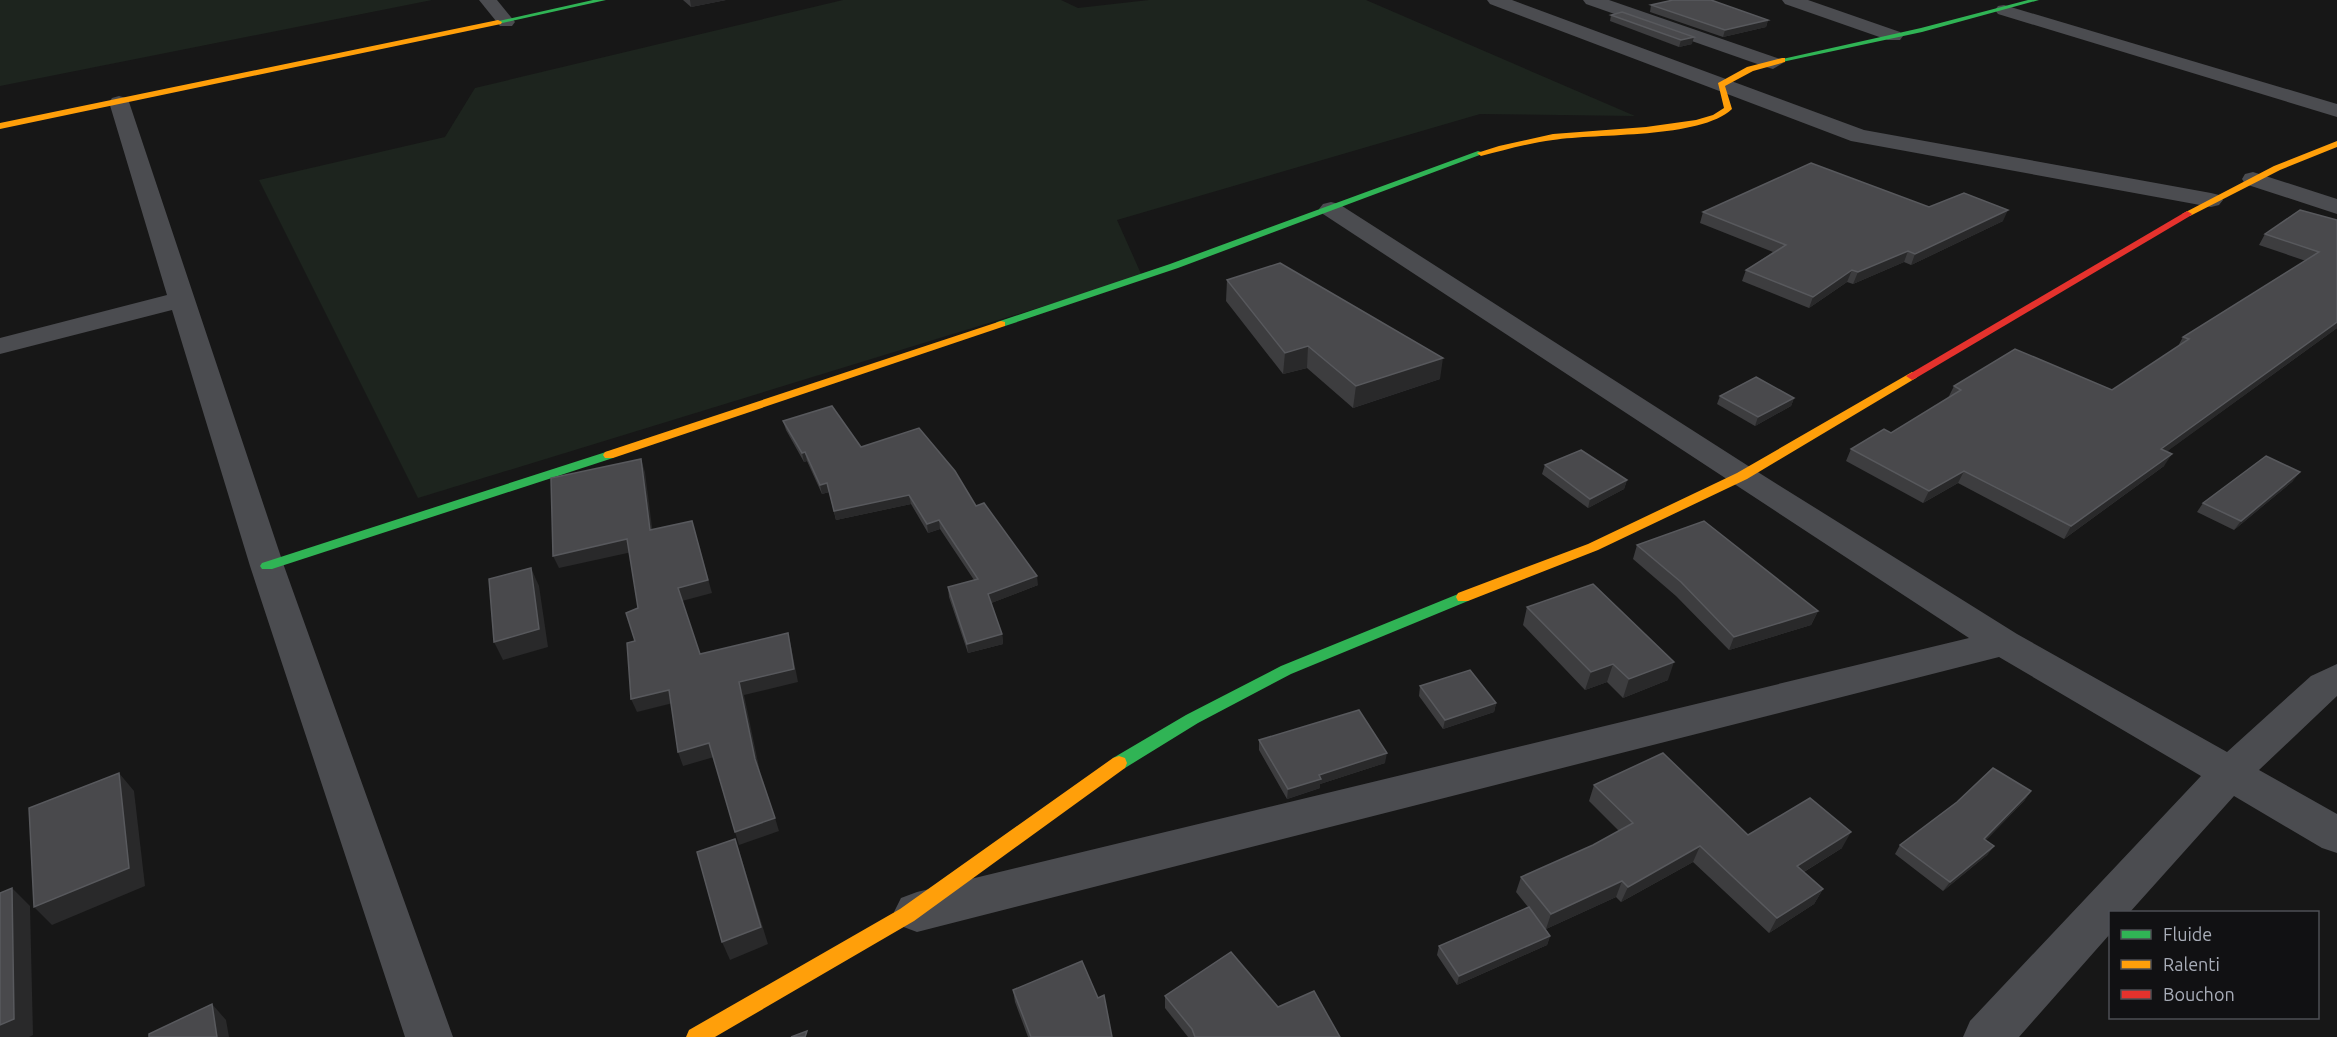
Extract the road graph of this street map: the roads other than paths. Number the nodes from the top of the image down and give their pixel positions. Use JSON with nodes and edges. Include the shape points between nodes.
{"nodes":[{"id":1,"x":488,"y":0,"type":"edge"},
{"id":2,"x":603,"y":0,"type":"edge"},
{"id":3,"x":1496,"y":0,"type":"edge"},
{"id":4,"x":1592,"y":0,"type":"edge"},
{"id":5,"x":2036,"y":0,"type":"edge"},
{"id":6,"x":1803,"y":1,"type":"edge"},
{"id":7,"x":2004,"y":10,"type":"junction"},
{"id":8,"x":506,"y":22,"type":"junction"},
{"id":9,"x":1894,"y":36,"type":"junction"},
{"id":10,"x":1773,"y":63,"type":"junction"},
{"id":11,"x":1721,"y":85,"type":"junction"},
{"id":12,"x":119,"y":102,"type":"junction"},
{"id":13,"x":2337,"y":111,"type":"edge"},
{"id":14,"x":0,"y":126,"type":"edge"},
{"id":15,"x":2337,"y":144,"type":"edge"},
{"id":16,"x":2253,"y":179,"type":"junction"},
{"id":17,"x":2211,"y":200,"type":"junction"},
{"id":18,"x":2337,"y":207,"type":"edge"},
{"id":19,"x":1331,"y":209,"type":"junction"},
{"id":20,"x":182,"y":299,"type":"junction"},
{"id":21,"x":0,"y":346,"type":"edge"},
{"id":22,"x":1742,"y":476,"type":"junction"},
{"id":23,"x":267,"y":566,"type":"junction"},
{"id":24,"x":2004,"y":643,"type":"junction"},
{"id":25,"x":2337,"y":678,"type":"edge"},
{"id":26,"x":2230,"y":773,"type":"junction"},
{"id":27,"x":2337,"y":836,"type":"edge"},
{"id":28,"x":907,"y":915,"type":"junction"},
{"id":29,"x":429,"y":1037,"type":"edge"},
{"id":30,"x":696,"y":1037,"type":"edge"},
{"id":31,"x":1987,"y":1037,"type":"edge"}],
"edges":[{"from":1,"to":8,"type":"street"},
{"from":2,"to":8,"type":"main road"},
{"from":3,"to":11,"type":"street"},
{"from":4,"to":10,"type":"street"},
{"from":5,"to":7,"type":"main road"},
{"from":6,"to":9,"type":"street"},
{"from":7,"to":9,"type":"main road"},
{"from":7,"to":13,"type":"street"},
{"from":8,"to":12,"type":"main road"},
{"from":9,"to":10,"type":"main road"},
{"from":10,"to":11,"type":"main road"},
{"from":11,"to":17,"type":"street","via":[[1859,136]]},
{"from":11,"to":19,"type":"main road","via":[[1728,109],[1721,117],[1691,124],[1522,143],[1482,153]]},
{"from":12,"to":14,"type":"main road"},
{"from":12,"to":20,"type":"street"},
{"from":15,"to":16,"type":"main road"},
{"from":16,"to":17,"type":"main road"},
{"from":16,"to":18,"type":"street"},
{"from":17,"to":22,"type":"main road"},
{"from":19,"to":22,"type":"street"},
{"from":19,"to":23,"type":"main road","via":[[768,403]]},
{"from":20,"to":21,"type":"street"},
{"from":20,"to":23,"type":"street"},
{"from":22,"to":24,"type":"street"},
{"from":22,"to":28,"type":"main road","via":[[1593,547],[1286,670],[1192,719],[1101,774]]},
{"from":23,"to":29,"type":"street"},
{"from":24,"to":26,"type":"street"},
{"from":24,"to":28,"type":"street"},
{"from":25,"to":26,"type":"street"},
{"from":26,"to":27,"type":"street"},
{"from":26,"to":31,"type":"street"},
{"from":28,"to":30,"type":"main road"}]}
